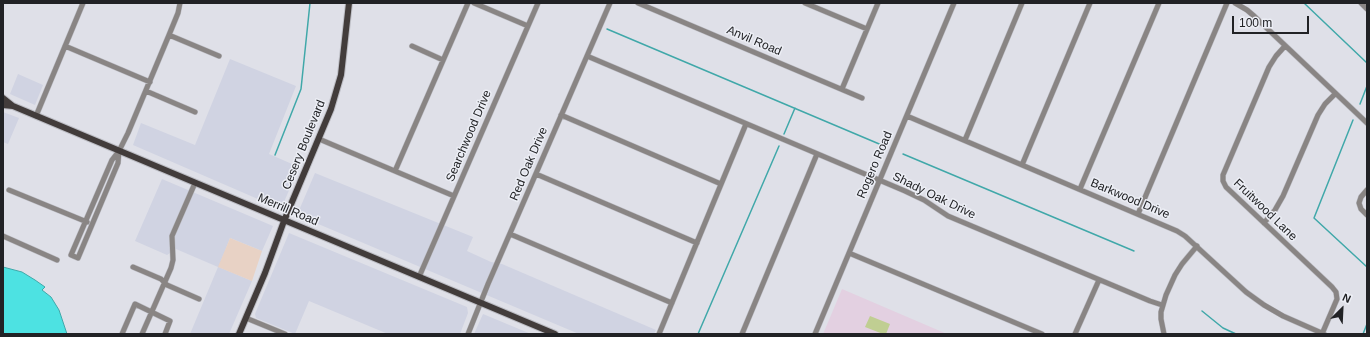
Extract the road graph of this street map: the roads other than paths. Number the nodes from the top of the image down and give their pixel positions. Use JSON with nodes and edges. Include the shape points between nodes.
{"nodes":[{"id":1,"x":83,"y":3,"type":"edge"},
{"id":2,"x":180,"y":3,"type":"edge"},
{"id":3,"x":349,"y":3,"type":"edge"},
{"id":4,"x":468,"y":3,"type":"edge"},
{"id":5,"x":474,"y":3,"type":"edge"},
{"id":6,"x":538,"y":3,"type":"edge"},
{"id":7,"x":610,"y":3,"type":"edge"},
{"id":8,"x":638,"y":3,"type":"edge"},
{"id":9,"x":807,"y":3,"type":"edge"},
{"id":10,"x":878,"y":3,"type":"edge"},
{"id":11,"x":954,"y":3,"type":"edge"},
{"id":12,"x":1022,"y":3,"type":"edge"},
{"id":13,"x":1090,"y":3,"type":"edge"},
{"id":14,"x":1159,"y":3,"type":"edge"},
{"id":15,"x":1227,"y":3,"type":"edge"},
{"id":16,"x":1235,"y":3,"type":"edge"},
{"id":17,"x":1361,"y":3,"type":"edge"},
{"id":18,"x":1367,"y":9,"type":"edge"},
{"id":19,"x":528,"y":26,"type":"junction"},
{"id":20,"x":867,"y":29,"type":"junction"},
{"id":21,"x":169,"y":35,"type":"junction"},
{"id":22,"x":65,"y":46,"type":"junction"},
{"id":23,"x":412,"y":46,"type":"dead end"},
{"id":24,"x":1285,"y":46,"type":"junction"},
{"id":25,"x":219,"y":56,"type":"dead end"},
{"id":26,"x":587,"y":56,"type":"junction"},
{"id":27,"x":443,"y":60,"type":"junction"},
{"id":28,"x":150,"y":82,"type":"junction"},
{"id":29,"x":842,"y":89,"type":"junction"},
{"id":30,"x":146,"y":91,"type":"junction"},
{"id":31,"x":1335,"y":94,"type":"junction"},
{"id":32,"x":3,"y":98,"type":"edge"},
{"id":33,"x":862,"y":98,"type":"dead end"},
{"id":34,"x":3,"y":105,"type":"edge"},
{"id":35,"x":12,"y":106,"type":"junction"},
{"id":36,"x":195,"y":112,"type":"dead end"},
{"id":37,"x":561,"y":115,"type":"junction"},
{"id":38,"x":36,"y":116,"type":"junction"},
{"id":39,"x":907,"y":116,"type":"junction"},
{"id":40,"x":1367,"y":123,"type":"edge"},
{"id":41,"x":746,"y":124,"type":"junction"},
{"id":42,"x":319,"y":139,"type":"junction"},
{"id":43,"x":964,"y":140,"type":"junction"},
{"id":44,"x":119,"y":151,"type":"junction"},
{"id":45,"x":817,"y":154,"type":"junction"},
{"id":46,"x":1022,"y":165,"type":"junction"},
{"id":47,"x":395,"y":171,"type":"junction"},
{"id":48,"x":536,"y":174,"type":"junction"},
{"id":49,"x":880,"y":180,"type":"junction"},
{"id":50,"x":195,"y":183,"type":"junction"},
{"id":51,"x":721,"y":184,"type":"junction"},
{"id":52,"x":1080,"y":189,"type":"junction"},
{"id":53,"x":9,"y":190,"type":"dead end"},
{"id":54,"x":1367,"y":190,"type":"edge"},
{"id":55,"x":454,"y":196,"type":"junction"},
{"id":56,"x":1138,"y":214,"type":"junction"},
{"id":57,"x":1367,"y":216,"type":"edge"},
{"id":58,"x":85,"y":221,"type":"junction"},
{"id":59,"x":284,"y":221,"type":"junction"},
{"id":60,"x":1264,"y":223,"type":"junction"},
{"id":61,"x":92,"y":224,"type":"junction"},
{"id":62,"x":510,"y":234,"type":"junction"},
{"id":63,"x":3,"y":236,"type":"edge"},
{"id":64,"x":697,"y":243,"type":"junction"},
{"id":65,"x":1197,"y":246,"type":"junction"},
{"id":66,"x":849,"y":252,"type":"junction"},
{"id":67,"x":57,"y":260,"type":"dead end"},
{"id":68,"x":133,"y":267,"type":"dead end"},
{"id":69,"x":419,"y":277,"type":"junction"},
{"id":70,"x":1098,"y":280,"type":"junction"},
{"id":71,"x":165,"y":282,"type":"junction"},
{"id":72,"x":199,"y":299,"type":"dead end"},
{"id":73,"x":480,"y":303,"type":"junction"},
{"id":74,"x":672,"y":303,"type":"junction"},
{"id":75,"x":1162,"y":305,"type":"junction"},
{"id":76,"x":152,"y":312,"type":"junction"},
{"id":77,"x":246,"y":318,"type":"junction"},
{"id":78,"x":122,"y":334,"type":"edge"},
{"id":79,"x":142,"y":334,"type":"edge"},
{"id":80,"x":165,"y":334,"type":"edge"},
{"id":81,"x":239,"y":334,"type":"edge"},
{"id":82,"x":285,"y":334,"type":"edge"},
{"id":83,"x":468,"y":334,"type":"edge"},
{"id":84,"x":554,"y":334,"type":"edge"},
{"id":85,"x":659,"y":334,"type":"edge"},
{"id":86,"x":742,"y":334,"type":"edge"},
{"id":87,"x":815,"y":334,"type":"edge"},
{"id":88,"x":1042,"y":334,"type":"edge"},
{"id":89,"x":1075,"y":334,"type":"edge"},
{"id":90,"x":1164,"y":334,"type":"edge"},
{"id":91,"x":1323,"y":334,"type":"edge"}],
"edges":[{"from":1,"to":22,"type":"street"},
{"from":2,"to":21,"type":"street"},
{"from":3,"to":42,"type":"main road","name":"Cesery Boulevard","via":[[341,75]]},
{"from":4,"to":27,"type":"street"},
{"from":5,"to":19,"type":"street"},
{"from":6,"to":19,"type":"street","name":"Searchwood Drive"},
{"from":7,"to":26,"type":"street","name":"Red Oak Drive"},
{"from":8,"to":29,"type":"street","name":"Anvil Road"},
{"from":9,"to":20,"type":"street"},
{"from":10,"to":20,"type":"street"},
{"from":11,"to":39,"type":"street","name":"Rogero Road"},
{"from":12,"to":43,"type":"street"},
{"from":13,"to":46,"type":"street"},
{"from":14,"to":52,"type":"street"},
{"from":15,"to":56,"type":"street"},
{"from":16,"to":24,"type":"street","via":[[1254,16]]},
{"from":17,"to":18,"type":"street"},
{"from":19,"to":55,"type":"street","name":"Searchwood Drive"},
{"from":20,"to":29,"type":"street"},
{"from":21,"to":25,"type":"street"},
{"from":21,"to":28,"type":"street"},
{"from":22,"to":28,"type":"street"},
{"from":22,"to":38,"type":"street"},
{"from":23,"to":27,"type":"street"},
{"from":24,"to":31,"type":"street"},
{"from":24,"to":60,"type":"street","name":"Fruitwood Lane","via":[[1269,67],[1223,175],[1226,187]]},
{"from":26,"to":37,"type":"street","name":"Red Oak Drive"},
{"from":26,"to":41,"type":"street","name":"Shady Oak Drive"},
{"from":27,"to":47,"type":"street"},
{"from":28,"to":30,"type":"street"},
{"from":29,"to":33,"type":"street","name":"Anvil Road"},
{"from":30,"to":36,"type":"street"},
{"from":30,"to":44,"type":"street"},
{"from":31,"to":40,"type":"street"},
{"from":31,"to":60,"type":"street","via":[[1318,115],[1283,196]]},
{"from":32,"to":35,"type":"main road","name":"Merrill Road"},
{"from":34,"to":35,"type":"main road","name":"Merrill Road"},
{"from":35,"to":38,"type":"main road","name":"Merrill Road"},
{"from":37,"to":48,"type":"street","name":"Red Oak Drive"},
{"from":37,"to":51,"type":"street"},
{"from":38,"to":44,"type":"main road","name":"Merrill Road"},
{"from":39,"to":43,"type":"street","name":"Barkwood Drive"},
{"from":39,"to":49,"type":"street","name":"Rogero Road"},
{"from":41,"to":45,"type":"street","name":"Shady Oak Drive"},
{"from":41,"to":51,"type":"street"},
{"from":42,"to":47,"type":"street"},
{"from":42,"to":59,"type":"main road","name":"Cesery Boulevard"},
{"from":43,"to":46,"type":"street","name":"Barkwood Drive"},
{"from":44,"to":50,"type":"main road","name":"Merrill Road"},
{"from":44,"to":58,"type":"street","via":[[112,160]]},
{"from":44,"to":61,"type":"street","via":[[118,163]]},
{"from":45,"to":49,"type":"street","name":"Shady Oak Drive"},
{"from":45,"to":86,"type":"street"},
{"from":46,"to":52,"type":"street","name":"Barkwood Drive"},
{"from":47,"to":55,"type":"street"},
{"from":48,"to":62,"type":"street","name":"Red Oak Drive"},
{"from":48,"to":64,"type":"street"},
{"from":49,"to":66,"type":"street","name":"Rogero Road"},
{"from":49,"to":70,"type":"street","name":"Shady Oak Drive","via":[[924,200],[948,216]]},
{"from":50,"to":59,"type":"main road","name":"Merrill Road"},
{"from":50,"to":71,"type":"street","via":[[172,236],[173,260]]},
{"from":51,"to":64,"type":"street"},
{"from":52,"to":56,"type":"street","name":"Barkwood Drive"},
{"from":53,"to":58,"type":"street"},
{"from":54,"to":57,"type":"street","via":[[1359,203]]},
{"from":55,"to":69,"type":"street","name":"Searchwood Drive"},
{"from":56,"to":65,"type":"street","name":"Barkwood Drive","via":[[1177,231]]},
{"from":58,"to":61,"type":"street"},
{"from":58,"to":61,"type":"street","via":[[71,255],[78,258]]},
{"from":59,"to":69,"type":"main road","name":"Merrill Road"},
{"from":59,"to":77,"type":"main road","name":"Cesery Boulevard"},
{"from":60,"to":91,"type":"street","name":"Fruitwood Lane","via":[[1336,292],[1337,299]]},
{"from":62,"to":73,"type":"street","name":"Red Oak Drive"},
{"from":62,"to":74,"type":"street"},
{"from":63,"to":67,"type":"street"},
{"from":64,"to":74,"type":"street"},
{"from":65,"to":75,"type":"street","via":[[1175,275]]},
{"from":65,"to":91,"type":"street","name":"Barkwood Drive","via":[[1264,306]]},
{"from":66,"to":87,"type":"street","name":"Rogero Road"},
{"from":66,"to":88,"type":"street"},
{"from":68,"to":71,"type":"street"},
{"from":69,"to":73,"type":"main road","name":"Merrill Road"},
{"from":70,"to":75,"type":"street","name":"Shady Oak Drive"},
{"from":70,"to":89,"type":"street"},
{"from":71,"to":72,"type":"street"},
{"from":71,"to":76,"type":"street"},
{"from":73,"to":83,"type":"street","name":"Red Oak Drive"},
{"from":73,"to":84,"type":"main road","name":"Merrill Road"},
{"from":74,"to":85,"type":"street"},
{"from":75,"to":90,"type":"street"},
{"from":76,"to":78,"type":"street","via":[[135,304]]},
{"from":76,"to":79,"type":"street"},
{"from":76,"to":80,"type":"street","via":[[170,321]]},
{"from":77,"to":81,"type":"main road","name":"Cesery Boulevard"},
{"from":77,"to":82,"type":"street"}]}
